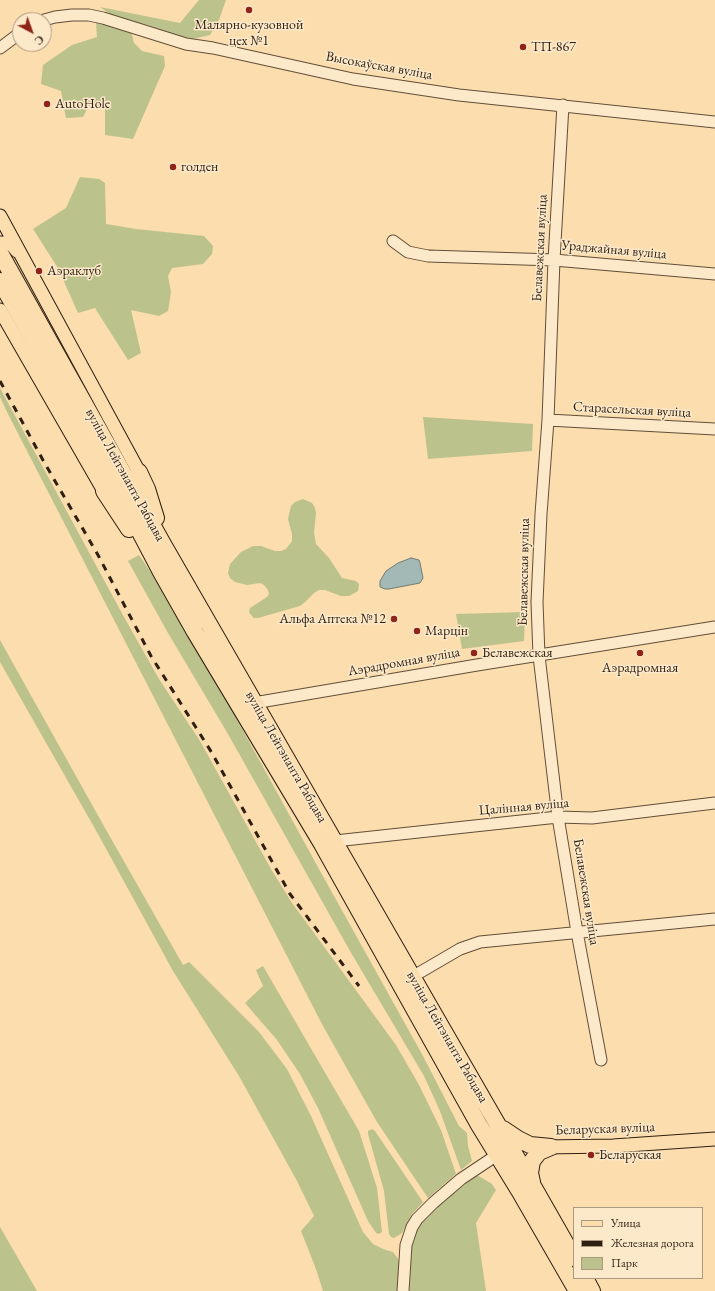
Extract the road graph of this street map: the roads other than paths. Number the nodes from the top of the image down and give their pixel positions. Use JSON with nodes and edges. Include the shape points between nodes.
{"nodes":[{"id":1,"x":52,"y":18,"type":"edge"},
{"id":2,"x":12,"y":39,"type":"edge"},
{"id":3,"x":0,"y":48,"type":"edge"},
{"id":4,"x":563,"y":105,"type":"junction"},
{"id":5,"x":715,"y":122,"type":"edge"},
{"id":6,"x":0,"y":216,"type":"edge"},
{"id":7,"x":393,"y":241,"type":"dead end"},
{"id":8,"x":0,"y":243,"type":"edge"},
{"id":9,"x":19,"y":252,"type":"junction"},
{"id":10,"x":0,"y":253,"type":"edge"},
{"id":11,"x":554,"y":260,"type":"junction"},
{"id":12,"x":715,"y":274,"type":"edge"},
{"id":13,"x":0,"y":281,"type":"edge"},
{"id":14,"x":0,"y":310,"type":"edge"},
{"id":15,"x":548,"y":420,"type":"junction"},
{"id":16,"x":715,"y":429,"type":"edge"},
{"id":17,"x":123,"y":485,"type":"junction"},
{"id":18,"x":715,"y":627,"type":"edge"},
{"id":19,"x":539,"y":656,"type":"junction"},
{"id":20,"x":247,"y":704,"type":"junction"},
{"id":21,"x":715,"y":803,"type":"edge"},
{"id":22,"x":558,"y":817,"type":"junction"},
{"id":23,"x":334,"y":841,"type":"junction"},
{"id":24,"x":715,"y":919,"type":"edge"},
{"id":25,"x":577,"y":932,"type":"junction"},
{"id":26,"x":412,"y":977,"type":"junction"},
{"id":27,"x":601,"y":1060,"type":"dead end"},
{"id":28,"x":498,"y":1124,"type":"junction"},
{"id":29,"x":715,"y":1139,"type":"edge"},
{"id":30,"x":551,"y":1147,"type":"junction"},
{"id":31,"x":512,"y":1149,"type":"junction"},
{"id":32,"x":497,"y":1154,"type":"junction"},
{"id":33,"x":533,"y":1186,"type":"junction"},
{"id":34,"x":573,"y":1256,"type":"edge"},
{"id":35,"x":586,"y":1279,"type":"edge"},
{"id":36,"x":403,"y":1291,"type":"edge"},
{"id":37,"x":577,"y":1291,"type":"edge"},
{"id":38,"x":592,"y":1291,"type":"edge"}],
"edges":[{"from":1,"to":4,"type":"street","name":"Высокаўская вуліца","via":[[72,14],[89,15],[186,44],[353,78],[459,95]]},
{"from":2,"to":3,"type":"street"},
{"from":4,"to":5,"type":"street","name":"Высокаўская вуліца"},
{"from":4,"to":11,"type":"street","name":"Белавежская вуліца"},
{"from":6,"to":9,"type":"main road","name":"вуліца Лейтэнанта Рабцава"},
{"from":7,"to":11,"type":"street","name":"Ураджайная вуліца","via":[[408,252],[428,256]]},
{"from":8,"to":9,"type":"main road","via":[[12,245]]},
{"from":9,"to":17,"type":"main road","name":"вуліца Лейтэнанта Рабцава"},
{"from":10,"to":17,"type":"highway","name":"вуліца Лейтэнанта Рабцава"},
{"from":11,"to":12,"type":"street","name":"Ураджайная вуліца"},
{"from":11,"to":15,"type":"street","name":"Белавежская вуліца"},
{"from":13,"to":17,"type":"highway","name":"вуліца Лейтэнанта Рабцава"},
{"from":14,"to":17,"type":"main road","name":"вуліца Лейтэнанта Рабцава"},
{"from":15,"to":16,"type":"street","name":"Старасельская вуліца"},
{"from":15,"to":19,"type":"street","name":"Белавежская вуліца","via":[[538,583]]},
{"from":17,"to":20,"type":"highway","name":"вуліца Лейтэнанта Рабцава","via":[[164,546]]},
{"from":17,"to":20,"type":"highway","name":"вуліца Лейтэнанта Рабцава","via":[[161,572],[195,632]]},
{"from":18,"to":19,"type":"street","name":"Аэрадромная вуліца"},
{"from":19,"to":20,"type":"street","name":"Аэрадромная вуліца"},
{"from":19,"to":22,"type":"street","name":"Белавежская вуліца"},
{"from":20,"to":23,"type":"highway","name":"вуліца Лейтэнанта Рабцава"},
{"from":20,"to":32,"type":"highway","name":"вуліца Лейтэнанта Рабцава","via":[[322,844]]},
{"from":21,"to":22,"type":"street","name":"Цалінная вуліца","via":[[592,818]]},
{"from":22,"to":23,"type":"street","name":"Цалінная вуліца"},
{"from":22,"to":25,"type":"street","name":"Белавежская вуліца"},
{"from":23,"to":26,"type":"highway","name":"вуліца Лейтэнанта Рабцава"},
{"from":24,"to":25,"type":"street"},
{"from":25,"to":26,"type":"street","via":[[480,942],[460,949]]},
{"from":25,"to":27,"type":"street","name":"Белавежская вуліца"},
{"from":26,"to":28,"type":"highway","name":"вуліца Лейтэнанта Рабцава"},
{"from":28,"to":30,"type":"highway","via":[[506,1132],[524,1142]]},
{"from":28,"to":31,"type":"highway","name":"вуліца Лейтэнанта Рабцава"},
{"from":29,"to":30,"type":"main road","name":"Беларуская вуліца","via":[[613,1146]]},
{"from":30,"to":31,"type":"main road","name":"Беларуская вуліца"},
{"from":30,"to":33,"type":"highway","via":[[539,1152],[532,1161],[530,1173]]},
{"from":31,"to":32,"type":"main road","name":"Беларуская вуліца"},
{"from":31,"to":33,"type":"highway","name":"вуліца Лейтэнанта Рабцава"},
{"from":32,"to":36,"type":"street","via":[[461,1179],[417,1219],[406,1245]]},
{"from":32,"to":37,"type":"highway","name":"вуліца Лейтэнанта Рабцава"},
{"from":33,"to":34,"type":"highway","name":"вуліца Лейтэнанта Рабцава"},
{"from":35,"to":38,"type":"highway"}]}
